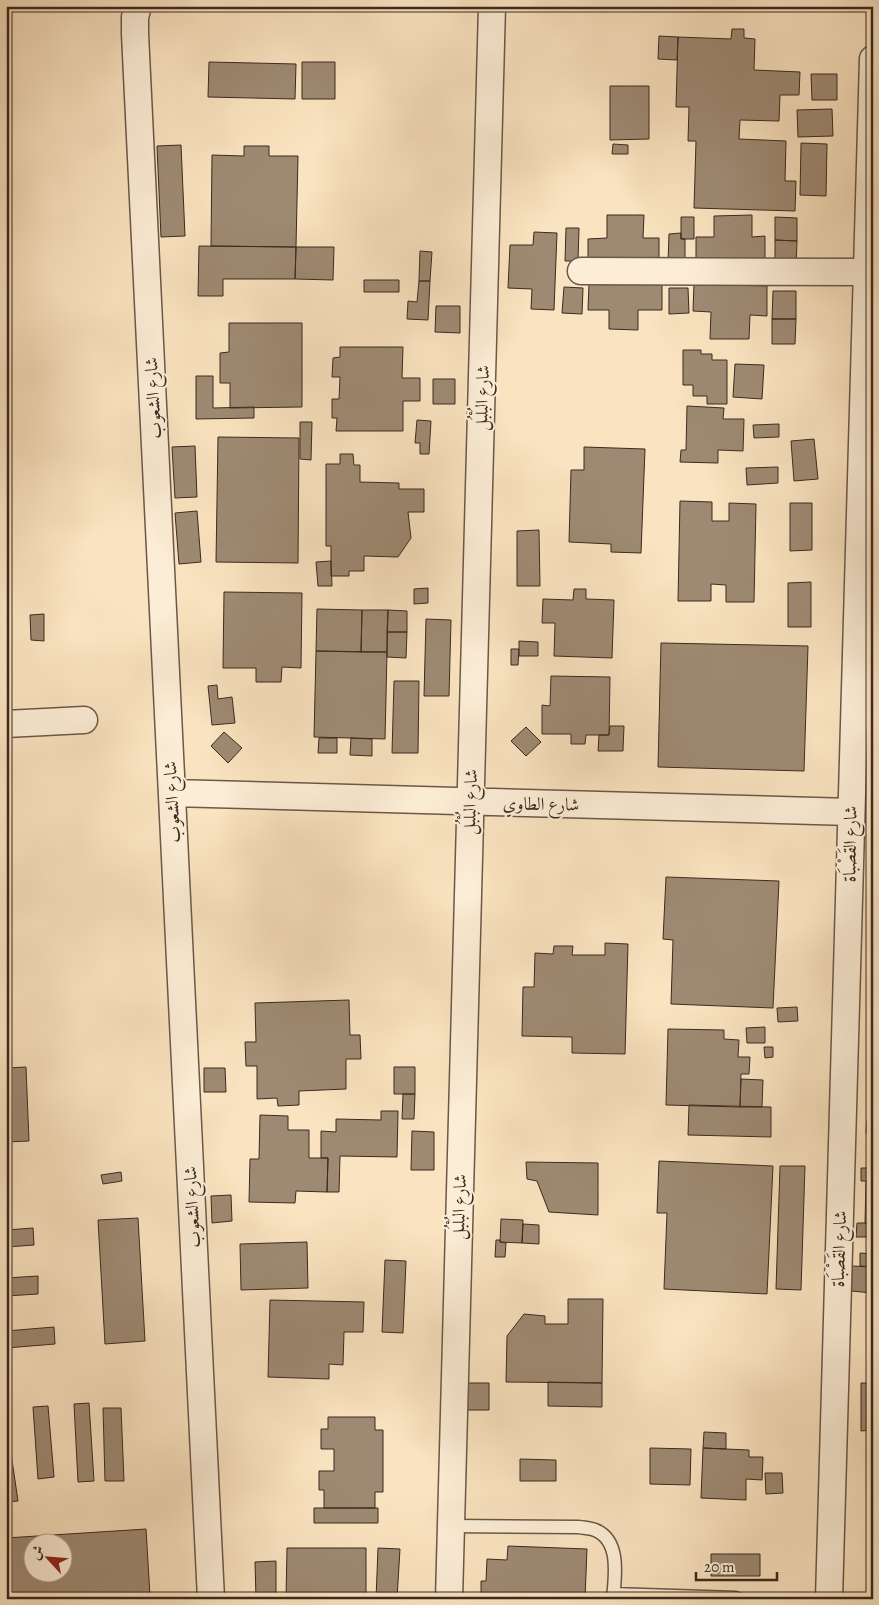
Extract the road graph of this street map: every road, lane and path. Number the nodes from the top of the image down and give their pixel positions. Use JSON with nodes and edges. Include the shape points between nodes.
{"nodes":[{"id":1,"x":138,"y":6,"type":"edge"},
{"id":2,"x":492,"y":6,"type":"edge"},
{"id":3,"x":873,"y":59,"type":"edge"},
{"id":4,"x":581,"y":271,"type":"dead end"},
{"id":5,"x":867,"y":272,"type":"junction"},
{"id":6,"x":84,"y":720,"type":"dead end"},
{"id":7,"x":6,"y":724,"type":"edge"},
{"id":8,"x":172,"y":792,"type":"junction"},
{"id":9,"x":470,"y":802,"type":"junction"},
{"id":10,"x":858,"y":819,"type":"edge"},
{"id":11,"x":450,"y":1526,"type":"junction"},
{"id":12,"x":613,"y":1596,"type":"edge"},
{"id":13,"x":736,"y":1598,"type":"edge"},
{"id":14,"x":211,"y":1599,"type":"edge"},
{"id":15,"x":449,"y":1599,"type":"edge"},
{"id":16,"x":828,"y":1599,"type":"edge"}],
"edges":[{"from":1,"to":8,"type":"street","name":"شارع الشعوب","via":[[135,34]]},
{"from":2,"to":9,"type":"street","name":"شارع البُلْبُل"},
{"from":3,"to":5,"type":"street","name":"شارع القَصْبَاة"},
{"from":4,"to":5,"type":"street"},
{"from":5,"to":10,"type":"street","name":"شارع القَصْبَاة"},
{"from":6,"to":7,"type":"street"},
{"from":8,"to":9,"type":"street","name":"شارع الطاوي"},
{"from":8,"to":14,"type":"street","name":"شارع الشعوب"},
{"from":9,"to":10,"type":"street","name":"شارع الطاوي"},
{"from":9,"to":11,"type":"street","name":"شارع البُلْبُل"},
{"from":10,"to":16,"type":"street","name":"شارع القَصْبَاة"},
{"from":11,"to":12,"type":"lane","via":[[579,1527],[596,1530],[609,1540],[615,1558]]},
{"from":11,"to":15,"type":"street","name":"شارع البُلْبُل"},
{"from":12,"to":13,"type":"lane"}]}
